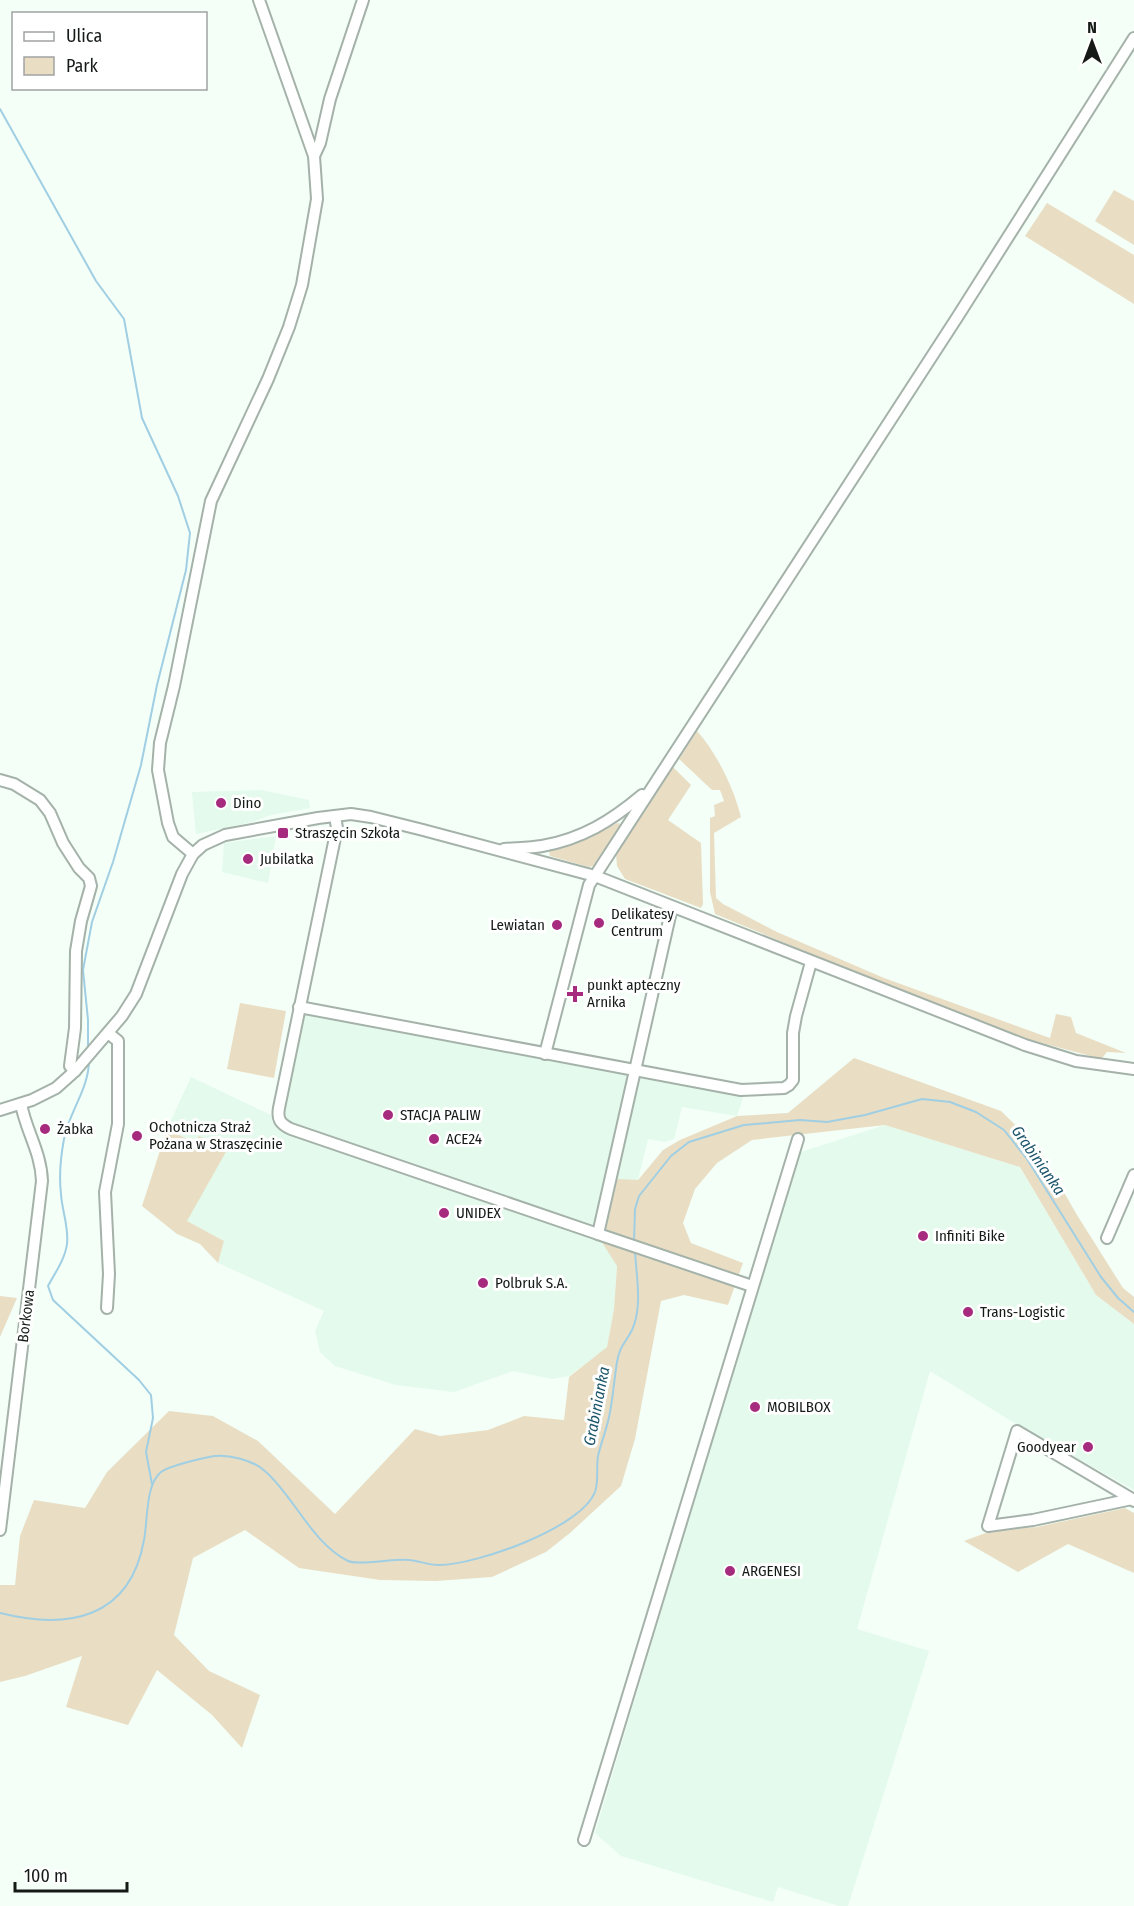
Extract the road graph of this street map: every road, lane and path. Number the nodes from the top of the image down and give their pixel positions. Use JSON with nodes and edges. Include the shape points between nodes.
{"nodes":[{"id":1,"x":259,"y":0,"type":"edge"},
{"id":2,"x":363,"y":0,"type":"edge"},
{"id":3,"x":1134,"y":38,"type":"edge"},
{"id":4,"x":314,"y":156,"type":"junction"},
{"id":5,"x":0,"y":780,"type":"edge"},
{"id":6,"x":650,"y":789,"type":"junction"},
{"id":7,"x":335,"y":816,"type":"junction"},
{"id":8,"x":497,"y":850,"type":"junction"},
{"id":9,"x":193,"y":854,"type":"junction"},
{"id":10,"x":595,"y":876,"type":"junction"},
{"id":11,"x":672,"y":907,"type":"junction"},
{"id":12,"x":811,"y":962,"type":"junction"},
{"id":13,"x":299,"y":1007,"type":"junction"},
{"id":14,"x":107,"y":1035,"type":"junction"},
{"id":15,"x":545,"y":1054,"type":"junction"},
{"id":16,"x":78,"y":1068,"type":"junction"},
{"id":17,"x":1134,"y":1069,"type":"edge"},
{"id":18,"x":635,"y":1071,"type":"junction"},
{"id":19,"x":21,"y":1104,"type":"junction"},
{"id":20,"x":1,"y":1110,"type":"edge"},
{"id":21,"x":798,"y":1139,"type":"dead end"},
{"id":22,"x":1134,"y":1175,"type":"edge"},
{"id":23,"x":598,"y":1234,"type":"junction"},
{"id":24,"x":1107,"y":1238,"type":"dead end"},
{"id":25,"x":752,"y":1286,"type":"junction"},
{"id":26,"x":107,"y":1308,"type":"dead end"},
{"id":27,"x":1133,"y":1500,"type":"edge"},
{"id":28,"x":0,"y":1530,"type":"edge"},
{"id":29,"x":584,"y":1840,"type":"dead end"}],
"edges":[{"from":1,"to":4,"type":"street"},
{"from":2,"to":4,"type":"street"},
{"from":3,"to":6,"type":"street"},
{"from":4,"to":9,"type":"street","via":[[317,199],[303,285],[268,379],[211,501],[160,743],[157,762],[168,823],[173,837]]},
{"from":5,"to":16,"type":"street","via":[[40,800],[63,843],[89,878],[91,886],[76,951],[75,1028],[70,1066]]},
{"from":6,"to":8,"type":"street","via":[[621,813],[583,835],[540,846]]},
{"from":6,"to":10,"type":"street"},
{"from":7,"to":8,"type":"street","via":[[371,817]]},
{"from":7,"to":9,"type":"street","via":[[225,835],[209,841]]},
{"from":7,"to":13,"type":"street","via":[[336,828]]},
{"from":8,"to":10,"type":"street"},
{"from":9,"to":14,"type":"street","via":[[178,882],[136,994]]},
{"from":10,"to":11,"type":"street"},
{"from":10,"to":15,"type":"street","via":[[589,885]]},
{"from":11,"to":12,"type":"street"},
{"from":11,"to":18,"type":"street"},
{"from":12,"to":17,"type":"street","via":[[1048,1053]]},
{"from":12,"to":18,"type":"street","via":[[796,1016],[795,1073],[789,1085],[741,1090]]},
{"from":13,"to":15,"type":"street"},
{"from":13,"to":23,"type":"street","via":[[278,1115],[282,1125]]},
{"from":14,"to":16,"type":"street"},
{"from":14,"to":26,"type":"street","via":[[118,1041],[118,1117],[105,1192]]},
{"from":15,"to":18,"type":"street"},
{"from":16,"to":19,"type":"street","via":[[56,1088]]},
{"from":18,"to":23,"type":"street"},
{"from":19,"to":20,"type":"street"},
{"from":19,"to":28,"type":"street","name":"Borkowa","via":[[40,1160],[42,1181]]},
{"from":21,"to":25,"type":"street"},
{"from":22,"to":24,"type":"street"},
{"from":23,"to":25,"type":"street"},
{"from":25,"to":29,"type":"street"},
{"from":27,"to":27,"type":"street","via":[[1033,1520],[988,1526],[1017,1431]]}]}
